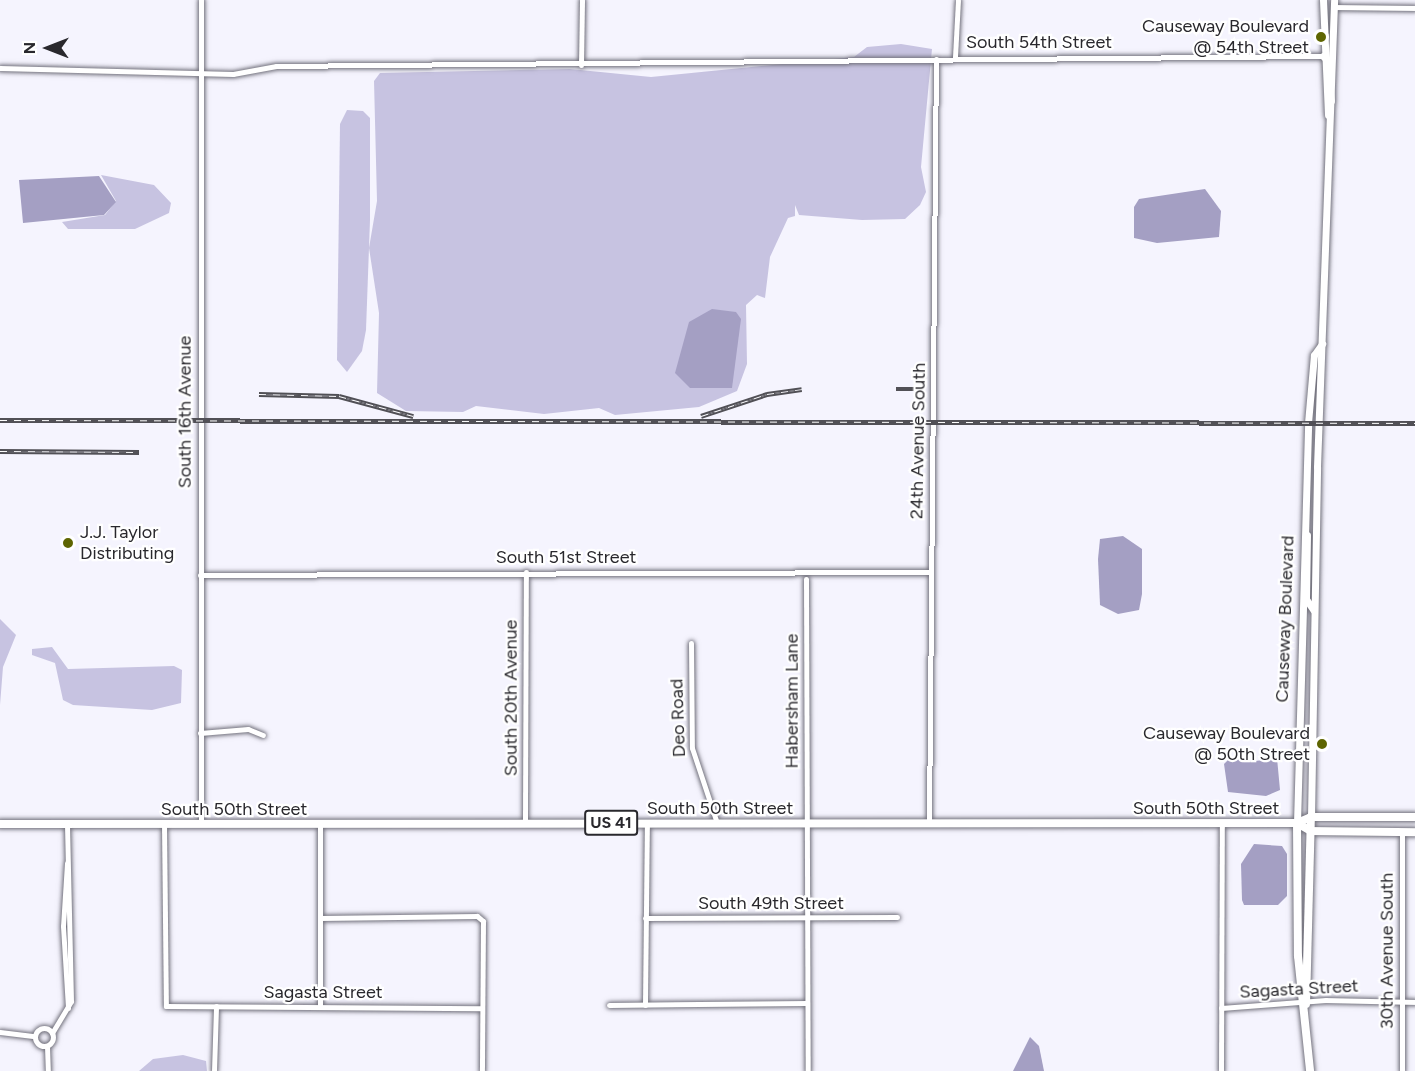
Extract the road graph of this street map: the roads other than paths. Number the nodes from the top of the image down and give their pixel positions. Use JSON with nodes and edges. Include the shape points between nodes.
{"nodes":[{"id":1,"x":201,"y":0,"type":"edge"},
{"id":2,"x":582,"y":0,"type":"edge"},
{"id":3,"x":958,"y":0,"type":"edge"},
{"id":4,"x":1323,"y":0,"type":"edge"},
{"id":5,"x":1329,"y":0,"type":"edge"},
{"id":6,"x":1334,"y":3,"type":"edge"},
{"id":7,"x":1415,"y":8,"type":"edge"},
{"id":8,"x":1323,"y":56,"type":"junction"},
{"id":9,"x":955,"y":57,"type":"junction"},
{"id":10,"x":936,"y":59,"type":"junction"},
{"id":11,"x":581,"y":65,"type":"junction"},
{"id":12,"x":0,"y":68,"type":"edge"},
{"id":13,"x":201,"y":74,"type":"junction"},
{"id":14,"x":1332,"y":104,"type":"junction"},
{"id":15,"x":1328,"y":117,"type":"junction"},
{"id":16,"x":1322,"y":344,"type":"junction"},
{"id":17,"x":1304,"y":527,"type":"junction"},
{"id":18,"x":526,"y":572,"type":"junction"},
{"id":19,"x":932,"y":572,"type":"junction"},
{"id":20,"x":200,"y":575,"type":"junction"},
{"id":21,"x":806,"y":579,"type":"dead end"},
{"id":22,"x":1314,"y":611,"type":"junction"},
{"id":23,"x":691,"y":643,"type":"dead end"},
{"id":24,"x":200,"y":733,"type":"junction"},
{"id":25,"x":263,"y":735,"type":"dead end"},
{"id":26,"x":1311,"y":817,"type":"junction"},
{"id":27,"x":1415,"y":817,"type":"edge"},
{"id":28,"x":1297,"y":823,"type":"junction"},
{"id":29,"x":0,"y":824,"type":"edge"},
{"id":30,"x":67,"y":824,"type":"junction"},
{"id":31,"x":164,"y":824,"type":"junction"},
{"id":32,"x":201,"y":824,"type":"junction"},
{"id":33,"x":320,"y":824,"type":"junction"},
{"id":34,"x":525,"y":824,"type":"junction"},
{"id":35,"x":647,"y":824,"type":"junction"},
{"id":36,"x":717,"y":824,"type":"junction"},
{"id":37,"x":807,"y":824,"type":"junction"},
{"id":38,"x":929,"y":824,"type":"junction"},
{"id":39,"x":1222,"y":824,"type":"junction"},
{"id":40,"x":1311,"y":831,"type":"junction"},
{"id":41,"x":1402,"y":831,"type":"junction"},
{"id":42,"x":1415,"y":832,"type":"edge"},
{"id":43,"x":897,"y":917,"type":"dead end"},
{"id":44,"x":320,"y":918,"type":"junction"},
{"id":45,"x":645,"y":918,"type":"junction"},
{"id":46,"x":807,"y":918,"type":"junction"},
{"id":47,"x":1401,"y":1002,"type":"junction"},
{"id":48,"x":1415,"y":1002,"type":"edge"},
{"id":49,"x":807,"y":1003,"type":"junction"},
{"id":50,"x":609,"y":1005,"type":"dead end"},
{"id":51,"x":645,"y":1005,"type":"junction"},
{"id":52,"x":1306,"y":1005,"type":"junction"},
{"id":53,"x":216,"y":1006,"type":"junction"},
{"id":54,"x":320,"y":1007,"type":"junction"},
{"id":55,"x":482,"y":1008,"type":"junction"},
{"id":56,"x":1221,"y":1008,"type":"junction"},
{"id":57,"x":0,"y":1032,"type":"edge"},
{"id":58,"x":52,"y":1033,"type":"junction"},
{"id":59,"x":35,"y":1036,"type":"junction"},
{"id":60,"x":47,"y":1046,"type":"junction"},
{"id":61,"x":48,"y":1071,"type":"edge"},
{"id":62,"x":214,"y":1071,"type":"edge"},
{"id":63,"x":482,"y":1071,"type":"edge"},
{"id":64,"x":808,"y":1071,"type":"edge"},
{"id":65,"x":1221,"y":1071,"type":"edge"},
{"id":66,"x":1311,"y":1071,"type":"edge"},
{"id":67,"x":1402,"y":1071,"type":"edge"}],
"edges":[{"from":1,"to":13,"type":"street","name":"South 16th Avenue"},
{"from":2,"to":11,"type":"street"},
{"from":3,"to":9,"type":"street"},
{"from":4,"to":8,"type":"main road","name":"Causeway Boulevard"},
{"from":5,"to":6,"type":"main road"},
{"from":6,"to":7,"type":"street"},
{"from":6,"to":14,"type":"main road","name":"Causeway Boulevard"},
{"from":8,"to":9,"type":"street","name":"South 54th Street"},
{"from":8,"to":14,"type":"main road","via":[[1328,61]]},
{"from":8,"to":15,"type":"main road","name":"Causeway Boulevard"},
{"from":9,"to":10,"type":"street","name":"South 54th Street"},
{"from":10,"to":11,"type":"street","name":"South 54th Street"},
{"from":10,"to":19,"type":"street","name":"24th Avenue South"},
{"from":11,"to":13,"type":"street","name":"South 54th Street","via":[[276,66]]},
{"from":12,"to":13,"type":"street","name":"South 54th Street"},
{"from":13,"to":20,"type":"street","name":"South 16th Avenue"},
{"from":14,"to":15,"type":"main road","name":"Causeway Boulevard"},
{"from":15,"to":16,"type":"main road","name":"Causeway Boulevard"},
{"from":16,"to":17,"type":"main road","name":"Causeway Boulevard","via":[[1314,355]]},
{"from":16,"to":22,"type":"main road","name":"Causeway Boulevard"},
{"from":17,"to":22,"type":"main road","via":[[1306,605]]},
{"from":17,"to":28,"type":"main road","name":"Causeway Boulevard"},
{"from":18,"to":19,"type":"street","name":"South 51st Street"},
{"from":18,"to":20,"type":"street","name":"South 51st Street"},
{"from":18,"to":34,"type":"street","name":"South 20th Avenue"},
{"from":19,"to":38,"type":"street","name":"24th Avenue South"},
{"from":20,"to":24,"type":"street","name":"South 16th Avenue"},
{"from":21,"to":37,"type":"street","name":"Habersham Lane"},
{"from":22,"to":26,"type":"main road","name":"Causeway Boulevard"},
{"from":23,"to":36,"type":"street","name":"Deo Road","via":[[692,748]]},
{"from":24,"to":25,"type":"street","via":[[248,729]]},
{"from":24,"to":32,"type":"street","name":"South 16th Avenue"},
{"from":26,"to":27,"type":"main road","name":"South 50th Street","number":"US 41"},
{"from":26,"to":28,"type":"main road","name":"South 50th Street","number":"US 41"},
{"from":26,"to":40,"type":"main road","name":"Causeway Boulevard"},
{"from":28,"to":39,"type":"main road","name":"South 50th Street","number":"US 41"},
{"from":28,"to":40,"type":"main road","name":"South 50th Street"},
{"from":28,"to":52,"type":"main road","name":"Causeway Boulevard","via":[[1298,956]]},
{"from":29,"to":30,"type":"main road","name":"South 50th Street","number":"US 41"},
{"from":30,"to":31,"type":"main road","name":"South 50th Street","number":"US 41"},
{"from":30,"to":58,"type":"street","via":[[63,926],[68,1008]]},
{"from":31,"to":32,"type":"main road","name":"South 50th Street","number":"US 41"},
{"from":31,"to":53,"type":"street","name":"Sagasta Street","via":[[164,1004]]},
{"from":32,"to":33,"type":"main road","name":"South 50th Street","number":"US 41"},
{"from":33,"to":34,"type":"main road","name":"South 50th Street","number":"US 41"},
{"from":33,"to":44,"type":"street"},
{"from":34,"to":35,"type":"main road","name":"South 50th Street","number":"US 41"},
{"from":35,"to":36,"type":"main road","name":"South 50th Street","number":"US 41"},
{"from":35,"to":45,"type":"street"},
{"from":36,"to":37,"type":"main road","name":"South 50th Street","number":"US 41"},
{"from":37,"to":38,"type":"main road","name":"South 50th Street","number":"US 41"},
{"from":37,"to":46,"type":"street","name":"Habersham Lane"},
{"from":38,"to":39,"type":"main road","name":"South 50th Street","number":"US 41"},
{"from":39,"to":56,"type":"street"},
{"from":40,"to":41,"type":"main road","name":"South 50th Street"},
{"from":40,"to":52,"type":"main road","name":"Causeway Boulevard"},
{"from":41,"to":42,"type":"main road","name":"South 50th Street"},
{"from":41,"to":47,"type":"street","name":"30th Avenue South"},
{"from":43,"to":46,"type":"street","name":"South 49th Street"},
{"from":44,"to":54,"type":"street"},
{"from":44,"to":55,"type":"street","via":[[477,916],[483,921]]},
{"from":45,"to":46,"type":"street","name":"South 49th Street"},
{"from":45,"to":51,"type":"street"},
{"from":46,"to":49,"type":"street","name":"Habersham Lane"},
{"from":47,"to":48,"type":"street","name":"Sagasta Street"},
{"from":47,"to":52,"type":"street","name":"Sagasta Street","via":[[1326,1000]]},
{"from":47,"to":67,"type":"street","name":"30th Avenue South"},
{"from":49,"to":51,"type":"street"},
{"from":49,"to":64,"type":"street","name":"Habersham Lane"},
{"from":50,"to":51,"type":"street"},
{"from":52,"to":56,"type":"street","name":"Sagasta Street"},
{"from":52,"to":66,"type":"main road","name":"Causeway Boulevard"},
{"from":53,"to":54,"type":"street","name":"Sagasta Street"},
{"from":53,"to":62,"type":"street"},
{"from":54,"to":55,"type":"street","name":"Sagasta Street"},
{"from":55,"to":63,"type":"street"},
{"from":56,"to":65,"type":"street"},
{"from":57,"to":59,"type":"street"},
{"from":58,"to":59,"type":"street","via":[[42,1028]]},
{"from":58,"to":60,"type":"street"},
{"from":59,"to":60,"type":"street","via":[[39,1044]]},
{"from":60,"to":61,"type":"street"}]}
